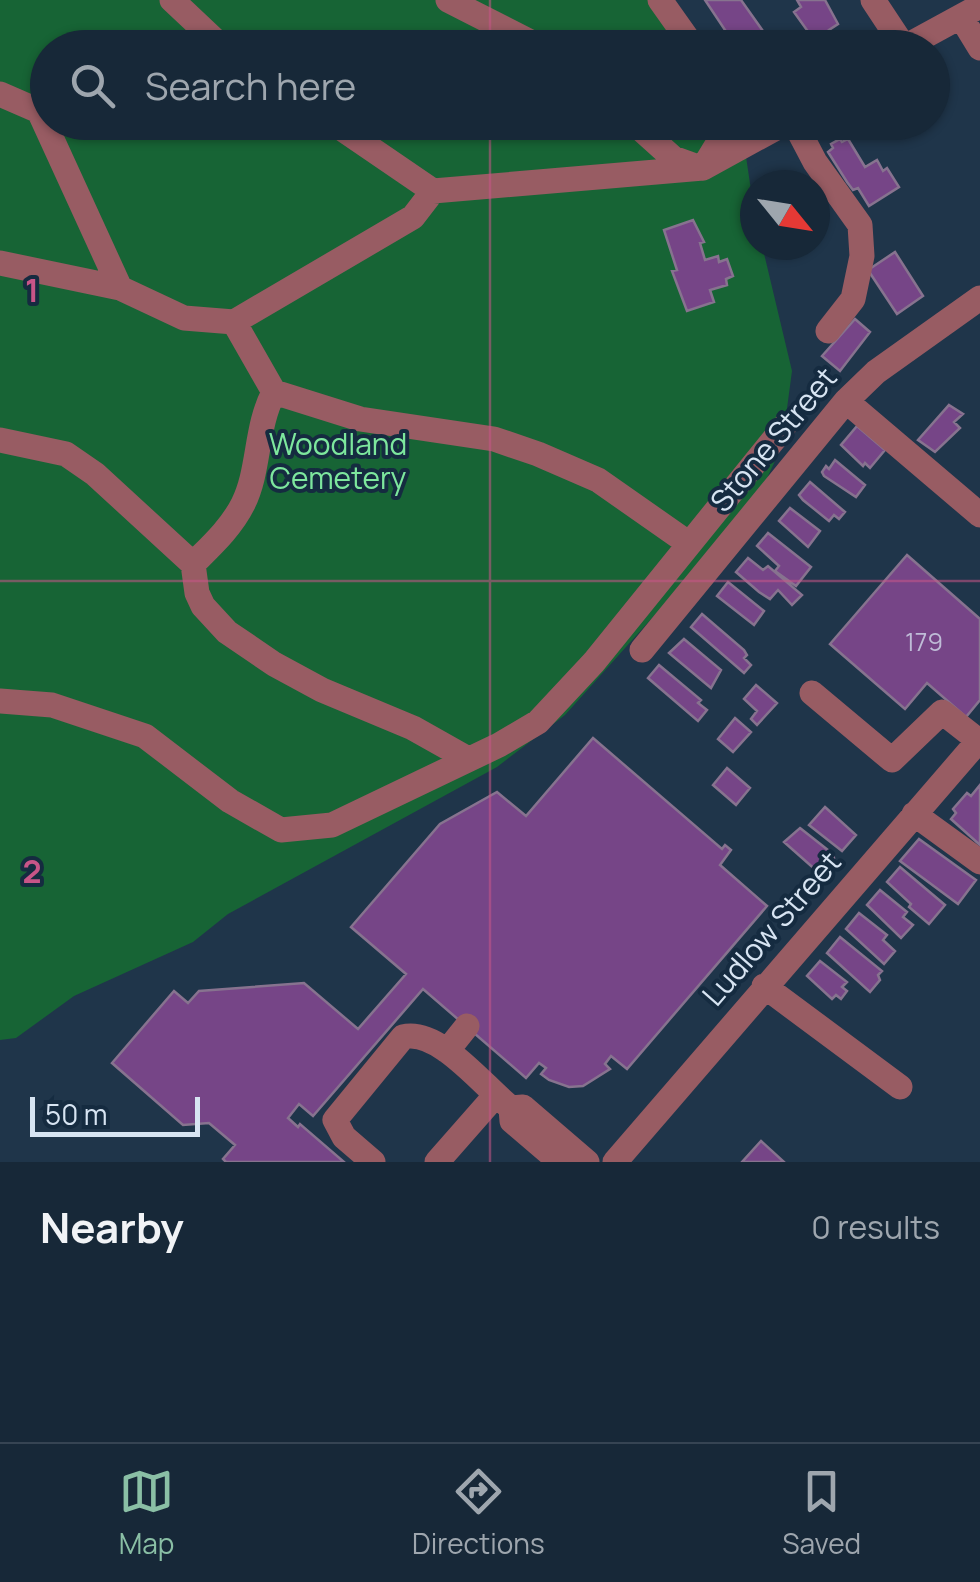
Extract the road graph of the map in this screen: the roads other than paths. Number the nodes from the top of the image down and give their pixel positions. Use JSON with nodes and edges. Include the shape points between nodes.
{"nodes":[{"id":1,"x":172,"y":0,"type":"edge"},
{"id":2,"x":448,"y":0,"type":"edge"},
{"id":3,"x":660,"y":0,"type":"edge"},
{"id":4,"x":873,"y":0,"type":"edge"},
{"id":5,"x":970,"y":11,"type":"edge"},
{"id":6,"x":204,"y":30,"type":"edge"},
{"id":7,"x":507,"y":30,"type":"edge"},
{"id":8,"x":681,"y":30,"type":"edge"},
{"id":9,"x":893,"y":30,"type":"edge"},
{"id":10,"x":935,"y":30,"type":"edge"},
{"id":11,"x":980,"y":48,"type":"edge"},
{"id":12,"x":0,"y":94,"type":"edge"},
{"id":13,"x":30,"y":107,"type":"edge"},
{"id":14,"x":52,"y":140,"type":"edge"},
{"id":15,"x":358,"y":140,"type":"edge"},
{"id":16,"x":652,"y":140,"type":"edge"},
{"id":17,"x":720,"y":140,"type":"edge"},
{"id":18,"x":756,"y":140,"type":"edge"},
{"id":19,"x":802,"y":140,"type":"edge"},
{"id":20,"x":702,"y":168,"type":"junction"},
{"id":21,"x":433,"y":191,"type":"junction"},
{"id":22,"x":0,"y":264,"type":"edge"},
{"id":23,"x":120,"y":288,"type":"junction"},
{"id":24,"x":980,"y":298,"type":"edge"},
{"id":25,"x":234,"y":322,"type":"junction"},
{"id":26,"x":828,"y":332,"type":"dead end"},
{"id":27,"x":274,"y":392,"type":"junction"},
{"id":28,"x":846,"y":401,"type":"junction"},
{"id":29,"x":784,"y":427,"type":"dead end"},
{"id":30,"x":0,"y":440,"type":"edge"},
{"id":31,"x":980,"y":515,"type":"edge"},
{"id":32,"x":688,"y":542,"type":"junction"},
{"id":33,"x":192,"y":564,"type":"junction"},
{"id":34,"x":642,"y":650,"type":"dead end"},
{"id":35,"x":812,"y":693,"type":"dead end"},
{"id":36,"x":0,"y":701,"type":"edge"},
{"id":37,"x":980,"y":740,"type":"edge"},
{"id":38,"x":468,"y":758,"type":"junction"},
{"id":39,"x":914,"y":814,"type":"junction"},
{"id":40,"x":980,"y":862,"type":"edge"},
{"id":41,"x":764,"y":986,"type":"junction"},
{"id":42,"x":466,"y":1026,"type":"dead end"},
{"id":43,"x":447,"y":1051,"type":"junction"},
{"id":44,"x":900,"y":1087,"type":"dead end"},
{"id":45,"x":503,"y":1102,"type":"junction"},
{"id":46,"x":372,"y":1162,"type":"edge"},
{"id":47,"x":437,"y":1162,"type":"edge"},
{"id":48,"x":560,"y":1162,"type":"edge"},
{"id":49,"x":587,"y":1162,"type":"edge"},
{"id":50,"x":614,"y":1162,"type":"edge"}],
"edges":[{"from":1,"to":6,"type":"street"},
{"from":2,"to":7,"type":"street"},
{"from":3,"to":8,"type":"street"},
{"from":4,"to":9,"type":"street"},
{"from":5,"to":10,"type":"street"},
{"from":5,"to":11,"type":"street"},
{"from":12,"to":13,"type":"street"},
{"from":14,"to":23,"type":"street"},
{"from":15,"to":21,"type":"street"},
{"from":16,"to":20,"type":"street","via":[[673,158]]},
{"from":17,"to":20,"type":"street"},
{"from":18,"to":20,"type":"street"},
{"from":19,"to":26,"type":"street","via":[[860,225],[862,256],[852,298]]},
{"from":20,"to":21,"type":"street"},
{"from":21,"to":25,"type":"street","via":[[413,217]]},
{"from":22,"to":23,"type":"street"},
{"from":23,"to":25,"type":"street","via":[[184,318]]},
{"from":24,"to":28,"type":"street","name":"Stone Street"},
{"from":25,"to":27,"type":"street"},
{"from":27,"to":32,"type":"street","via":[[360,419],[494,439],[538,454],[598,480]]},
{"from":27,"to":33,"type":"street","via":[[243,503]]},
{"from":28,"to":31,"type":"street"},
{"from":28,"to":34,"type":"street","name":"Stone Street"},
{"from":29,"to":32,"type":"street"},
{"from":30,"to":33,"type":"street","via":[[66,454]]},
{"from":32,"to":38,"type":"street","via":[[538,722]]},
{"from":33,"to":38,"type":"street","via":[[203,606],[227,632],[322,690]]},
{"from":35,"to":37,"type":"street","via":[[892,760],[942,712]]},
{"from":36,"to":38,"type":"street","via":[[52,704],[145,736],[230,801],[281,830],[332,825]]},
{"from":37,"to":39,"type":"street","name":"Ludlow Street"},
{"from":39,"to":40,"type":"street"},
{"from":39,"to":41,"type":"street","name":"Ludlow Street"},
{"from":41,"to":44,"type":"street"},
{"from":41,"to":50,"type":"street","name":"Ludlow Street"},
{"from":42,"to":43,"type":"street"},
{"from":43,"to":45,"type":"street"},
{"from":43,"to":46,"type":"street","via":[[415,1034],[404,1038],[335,1120]]},
{"from":45,"to":47,"type":"street"},
{"from":45,"to":48,"type":"street","via":[[512,1121]]},
{"from":45,"to":49,"type":"street","via":[[524,1107]]}]}
